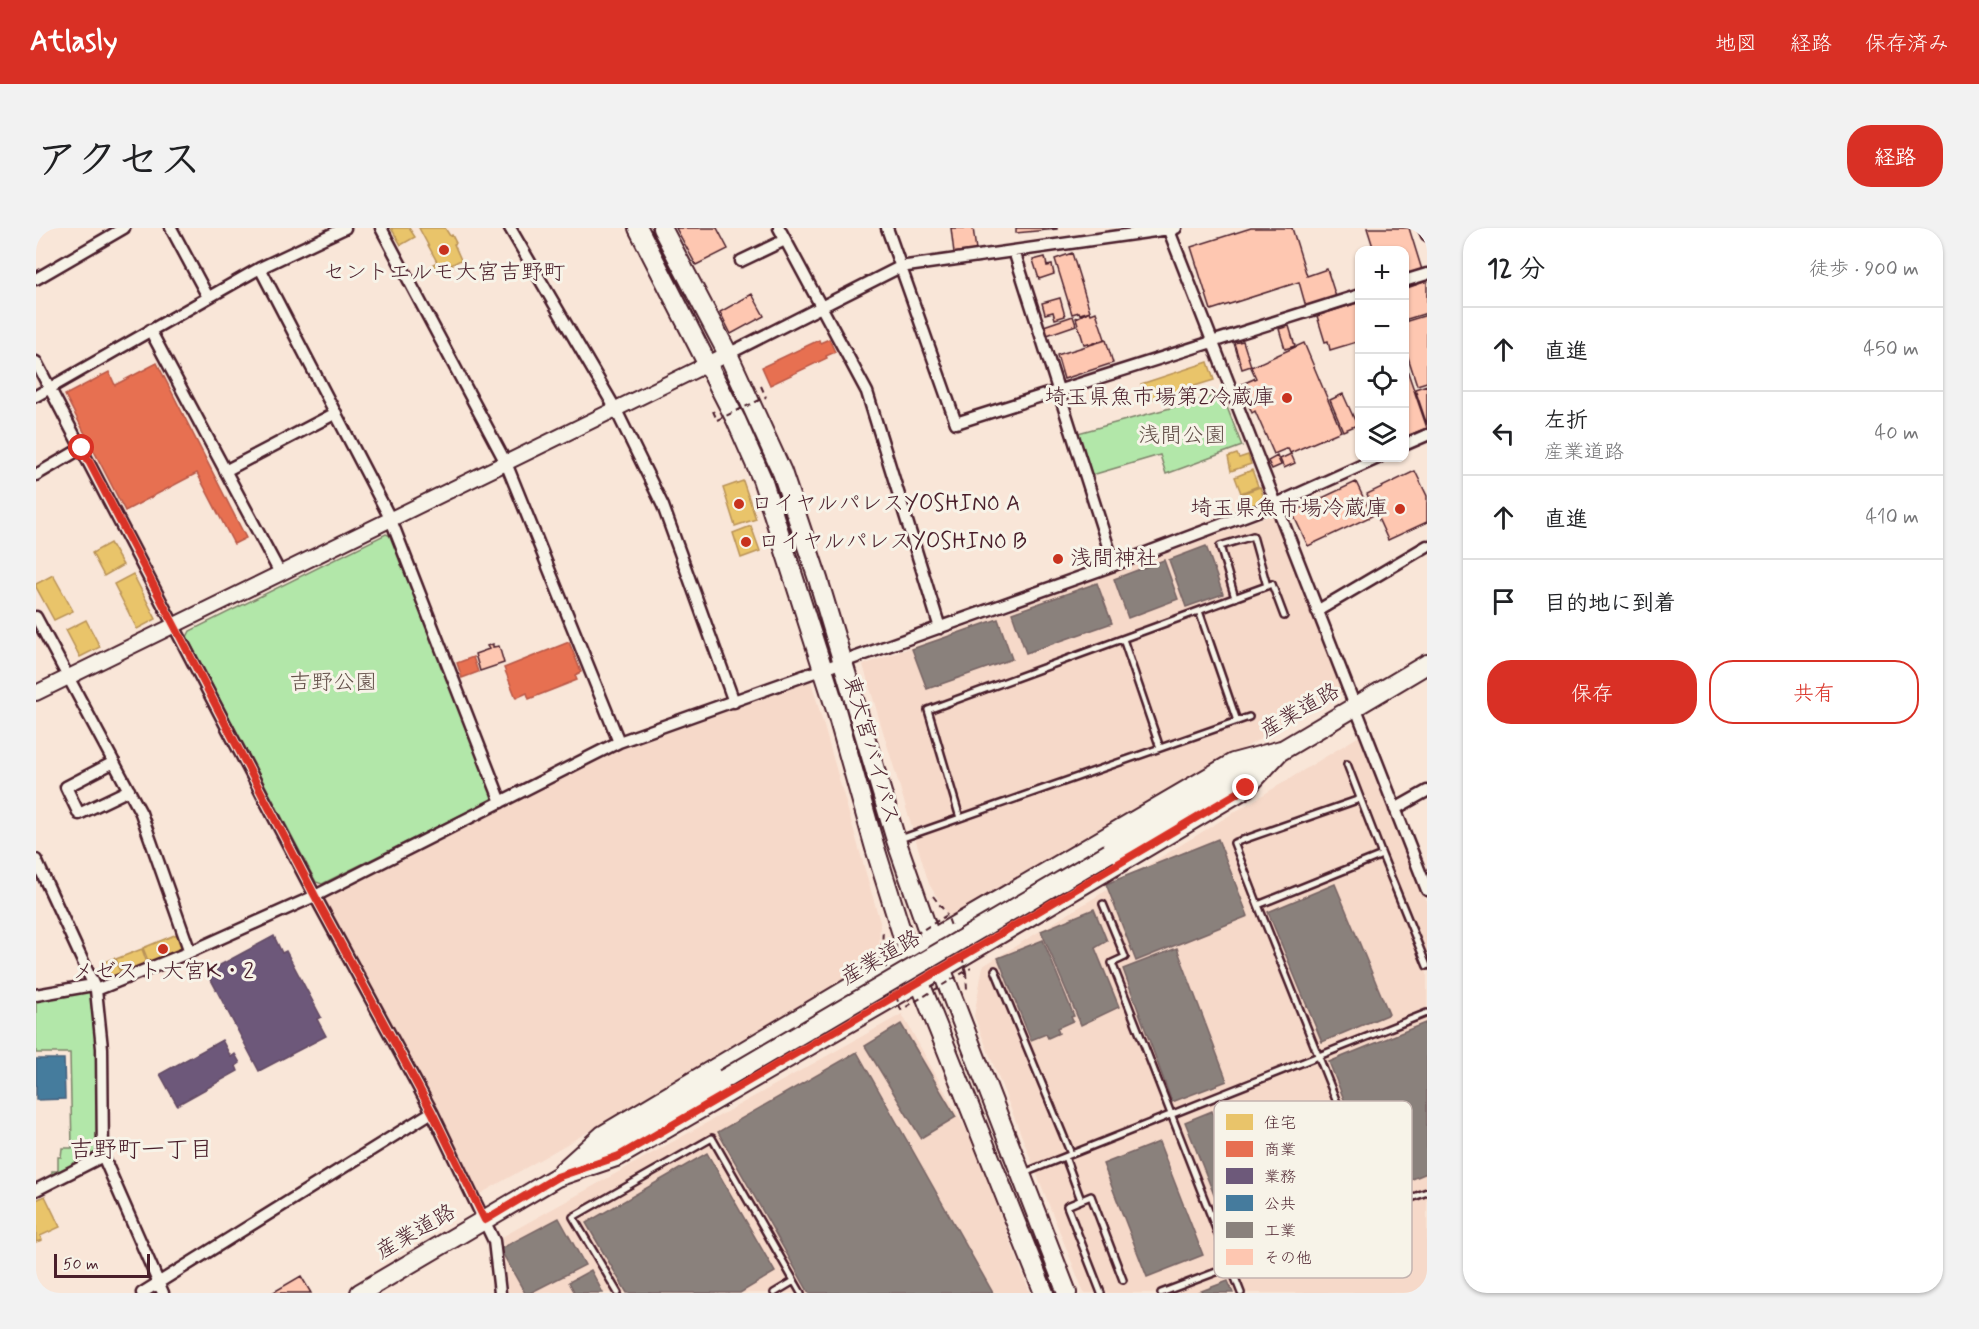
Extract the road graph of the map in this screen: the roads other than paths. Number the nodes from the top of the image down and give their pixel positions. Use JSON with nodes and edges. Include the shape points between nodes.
{"nodes":[{"id":1,"x":124,"y":228,"type":"edge"},
{"id":2,"x":171,"y":228,"type":"edge"},
{"id":3,"x":345,"y":228,"type":"edge"},
{"id":4,"x":381,"y":228,"type":"edge"},
{"id":5,"x":510,"y":228,"type":"edge"},
{"id":6,"x":638,"y":228,"type":"edge"},
{"id":7,"x":662,"y":228,"type":"edge"},
{"id":8,"x":779,"y":228,"type":"edge"},
{"id":9,"x":887,"y":228,"type":"edge"},
{"id":10,"x":1171,"y":228,"type":"edge"},
{"id":11,"x":1424,"y":228,"type":"edge"},
{"id":12,"x":1427,"y":235,"type":"edge"},
{"id":13,"x":785,"y":240,"type":"junction"},
{"id":14,"x":1014,"y":251,"type":"junction"},
{"id":15,"x":741,"y":261,"type":"dead end"},
{"id":16,"x":900,"y":267,"type":"junction"},
{"id":17,"x":260,"y":268,"type":"junction"},
{"id":18,"x":1427,"y":274,"type":"edge"},
{"id":19,"x":36,"y":279,"type":"edge"},
{"id":20,"x":1409,"y":279,"type":"edge"},
{"id":21,"x":1355,"y":296,"type":"edge"},
{"id":22,"x":208,"y":297,"type":"junction"},
{"id":23,"x":821,"y":306,"type":"junction"},
{"id":24,"x":150,"y":330,"type":"junction"},
{"id":25,"x":1211,"y":342,"type":"junction"},
{"id":26,"x":728,"y":354,"type":"junction"},
{"id":27,"x":36,"y":362,"type":"edge"},
{"id":28,"x":708,"y":364,"type":"junction"},
{"id":29,"x":49,"y":388,"type":"junction"},
{"id":30,"x":1059,"y":391,"type":"junction"},
{"id":31,"x":36,"y":396,"type":"edge"},
{"id":32,"x":615,"y":408,"type":"junction"},
{"id":33,"x":336,"y":413,"type":"junction"},
{"id":34,"x":1427,"y":435,"type":"edge"},
{"id":35,"x":1409,"y":443,"type":"edge"},
{"id":36,"x":82,"y":448,"type":"junction"},
{"id":37,"x":1369,"y":462,"type":"edge"},
{"id":38,"x":506,"y":463,"type":"junction"},
{"id":39,"x":225,"y":471,"type":"junction"},
{"id":40,"x":36,"y":475,"type":"edge"},
{"id":41,"x":1276,"y":504,"type":"junction"},
{"id":42,"x":392,"y":520,"type":"junction"},
{"id":43,"x":1427,"y":546,"type":"edge"},
{"id":44,"x":1114,"y":565,"type":"junction"},
{"id":45,"x":280,"y":573,"type":"junction"},
{"id":46,"x":1267,"y":586,"type":"junction"},
{"id":47,"x":1235,"y":598,"type":"junction"},
{"id":48,"x":1199,"y":611,"type":"junction"},
{"id":49,"x":1317,"y":611,"type":"junction"},
{"id":50,"x":1284,"y":616,"type":"dead end"},
{"id":51,"x":36,"y":617,"type":"edge"},
{"id":52,"x":172,"y":625,"type":"junction"},
{"id":53,"x":940,"y":628,"type":"junction"},
{"id":54,"x":1123,"y":639,"type":"junction"},
{"id":55,"x":844,"y":663,"type":"junction"},
{"id":56,"x":1427,"y":664,"type":"edge"},
{"id":57,"x":823,"y":670,"type":"junction"},
{"id":58,"x":68,"y":677,"type":"junction"},
{"id":59,"x":36,"y":693,"type":"edge"},
{"id":60,"x":734,"y":702,"type":"junction"},
{"id":61,"x":1356,"y":706,"type":"junction"},
{"id":62,"x":1249,"y":717,"type":"dead end"},
{"id":63,"x":1237,"y":721,"type":"junction"},
{"id":64,"x":619,"y":742,"type":"junction"},
{"id":65,"x":1160,"y":748,"type":"junction"},
{"id":66,"x":1281,"y":750,"type":"junction"},
{"id":67,"x":114,"y":762,"type":"junction"},
{"id":68,"x":1347,"y":764,"type":"dead end"},
{"id":69,"x":129,"y":790,"type":"junction"},
{"id":70,"x":1427,"y":791,"type":"edge"},
{"id":71,"x":1360,"y":799,"type":"junction"},
{"id":72,"x":501,"y":802,"type":"junction"},
{"id":73,"x":1395,"y":809,"type":"junction"},
{"id":74,"x":960,"y":818,"type":"junction"},
{"id":75,"x":896,"y":840,"type":"junction"},
{"id":76,"x":1382,"y":855,"type":"junction"},
{"id":77,"x":36,"y":860,"type":"edge"},
{"id":78,"x":1427,"y":890,"type":"edge"},
{"id":79,"x":315,"y":896,"type":"junction"},
{"id":80,"x":1103,"y":904,"type":"dead end"},
{"id":81,"x":1258,"y":904,"type":"junction"},
{"id":82,"x":931,"y":940,"type":"junction"},
{"id":83,"x":189,"y":952,"type":"junction"},
{"id":84,"x":908,"y":953,"type":"junction"},
{"id":85,"x":1427,"y":966,"type":"edge"},
{"id":86,"x":941,"y":968,"type":"junction"},
{"id":87,"x":995,"y":970,"type":"dead end"},
{"id":88,"x":919,"y":982,"type":"junction"},
{"id":89,"x":94,"y":987,"type":"junction"},
{"id":90,"x":36,"y":995,"type":"edge"},
{"id":91,"x":1427,"y":1013,"type":"edge"},
{"id":92,"x":1318,"y":1056,"type":"junction"},
{"id":93,"x":1336,"y":1101,"type":"edge"},
{"id":94,"x":432,"y":1112,"type":"junction"},
{"id":95,"x":1171,"y":1114,"type":"junction"},
{"id":96,"x":103,"y":1156,"type":"junction"},
{"id":97,"x":1068,"y":1156,"type":"junction"},
{"id":98,"x":1020,"y":1174,"type":"junction"},
{"id":99,"x":557,"y":1177,"type":"junction"},
{"id":100,"x":36,"y":1190,"type":"edge"},
{"id":101,"x":1427,"y":1192,"type":"edge"},
{"id":102,"x":1412,"y":1198,"type":"edge"},
{"id":103,"x":1081,"y":1200,"type":"junction"},
{"id":104,"x":485,"y":1220,"type":"junction"},
{"id":105,"x":1214,"y":1224,"type":"edge"},
{"id":106,"x":1214,"y":1273,"type":"edge"},
{"id":107,"x":1235,"y":1278,"type":"edge"},
{"id":108,"x":1123,"y":1280,"type":"dead end"},
{"id":109,"x":794,"y":1281,"type":"junction"},
{"id":110,"x":161,"y":1288,"type":"edge"},
{"id":111,"x":142,"y":1293,"type":"edge"},
{"id":112,"x":360,"y":1293,"type":"edge"},
{"id":113,"x":500,"y":1293,"type":"edge"},
{"id":114,"x":618,"y":1293,"type":"edge"},
{"id":115,"x":774,"y":1293,"type":"edge"},
{"id":116,"x":801,"y":1293,"type":"edge"},
{"id":117,"x":1044,"y":1293,"type":"edge"},
{"id":118,"x":1067,"y":1293,"type":"edge"},
{"id":119,"x":1101,"y":1293,"type":"edge"},
{"id":120,"x":1161,"y":1293,"type":"edge"},
{"id":121,"x":1241,"y":1293,"type":"edge"}],
"edges":[{"from":1,"to":19,"type":"street"},
{"from":2,"to":22,"type":"street"},
{"from":3,"to":17,"type":"street"},
{"from":4,"to":38,"type":"street"},
{"from":5,"to":32,"type":"street"},
{"from":6,"to":28,"type":"main road","name":"東大宮バイパス"},
{"from":7,"to":26,"type":"main road","name":"東大宮バイパス"},
{"from":8,"to":13,"type":"street"},
{"from":9,"to":16,"type":"street"},
{"from":10,"to":14,"type":"street"},
{"from":10,"to":25,"type":"street"},
{"from":11,"to":12,"type":"street"},
{"from":13,"to":15,"type":"street"},
{"from":13,"to":23,"type":"street"},
{"from":14,"to":16,"type":"street"},
{"from":14,"to":30,"type":"street"},
{"from":16,"to":23,"type":"street"},
{"from":16,"to":30,"type":"street","via":[[956,423]]},
{"from":17,"to":22,"type":"street"},
{"from":17,"to":33,"type":"street"},
{"from":18,"to":20,"type":"street"},
{"from":21,"to":25,"type":"street"},
{"from":22,"to":24,"type":"street"},
{"from":23,"to":26,"type":"street"},
{"from":23,"to":53,"type":"street","via":[[867,392]]},
{"from":24,"to":29,"type":"street"},
{"from":24,"to":39,"type":"street"},
{"from":25,"to":30,"type":"street"},
{"from":25,"to":41,"type":"street"},
{"from":26,"to":28,"type":"street"},
{"from":26,"to":55,"type":"main road","name":"東大宮バイパス","via":[[782,472]]},
{"from":27,"to":29,"type":"street"},
{"from":28,"to":32,"type":"street"},
{"from":28,"to":57,"type":"main road","name":"東大宮バイパス","via":[[762,479]]},
{"from":29,"to":31,"type":"street"},
{"from":29,"to":36,"type":"street"},
{"from":30,"to":44,"type":"street"},
{"from":32,"to":38,"type":"street"},
{"from":32,"to":60,"type":"street","via":[[663,506]]},
{"from":33,"to":39,"type":"street"},
{"from":33,"to":42,"type":"street"},
{"from":34,"to":35,"type":"street"},
{"from":36,"to":40,"type":"street"},
{"from":36,"to":52,"type":"street"},
{"from":37,"to":41,"type":"street"},
{"from":38,"to":42,"type":"street"},
{"from":38,"to":64,"type":"street"},
{"from":39,"to":45,"type":"street"},
{"from":41,"to":44,"type":"street"},
{"from":41,"to":49,"type":"street"},
{"from":42,"to":45,"type":"street"},
{"from":42,"to":72,"type":"street"},
{"from":43,"to":49,"type":"street"},
{"from":44,"to":53,"type":"street"},
{"from":45,"to":52,"type":"street"},
{"from":46,"to":47,"type":"lane"},
{"from":46,"to":47,"type":"lane","via":[[1252,536],[1220,546]]},
{"from":46,"to":50,"type":"lane","via":[[1272,585]]},
{"from":47,"to":48,"type":"lane"},
{"from":48,"to":54,"type":"lane"},
{"from":48,"to":63,"type":"lane"},
{"from":49,"to":61,"type":"street"},
{"from":51,"to":58,"type":"street"},
{"from":52,"to":58,"type":"street"},
{"from":52,"to":79,"type":"street"},
{"from":53,"to":55,"type":"street"},
{"from":54,"to":65,"type":"lane"},
{"from":54,"to":74,"type":"lane","via":[[928,710]]},
{"from":55,"to":57,"type":"street"},
{"from":55,"to":75,"type":"main road","name":"東大宮バイパス"},
{"from":56,"to":61,"type":"main road","name":"産業道路"},
{"from":57,"to":60,"type":"street"},
{"from":57,"to":84,"type":"main road","name":"東大宮バイパス"},
{"from":58,"to":59,"type":"street"},
{"from":58,"to":67,"type":"street"},
{"from":60,"to":64,"type":"street"},
{"from":61,"to":66,"type":"main road","name":"産業道路"},
{"from":61,"to":73,"type":"street"},
{"from":62,"to":63,"type":"lane"},
{"from":63,"to":65,"type":"lane"},
{"from":64,"to":72,"type":"street"},
{"from":65,"to":74,"type":"lane"},
{"from":66,"to":82,"type":"main road","via":[[1233,763]]},
{"from":66,"to":86,"type":"main road","via":[[1246,788]]},
{"from":66,"to":99,"type":"main road","name":"産業道路","bridge":true},
{"from":67,"to":69,"type":"street"},
{"from":67,"to":69,"type":"street","via":[[66,787],[80,814]]},
{"from":68,"to":71,"type":"lane"},
{"from":69,"to":83,"type":"street","via":[[141,813]]},
{"from":70,"to":73,"type":"street"},
{"from":71,"to":76,"type":"lane"},
{"from":71,"to":81,"type":"lane","via":[[1234,843]]},
{"from":72,"to":79,"type":"street"},
{"from":73,"to":78,"type":"street"},
{"from":74,"to":75,"type":"lane"},
{"from":75,"to":82,"type":"main road","name":"東大宮バイパス"},
{"from":76,"to":81,"type":"lane"},
{"from":76,"to":85,"type":"lane"},
{"from":77,"to":89,"type":"street"},
{"from":79,"to":83,"type":"street"},
{"from":79,"to":94,"type":"street"},
{"from":80,"to":95,"type":"lane","via":[[1125,957],[1112,963]]},
{"from":81,"to":92,"type":"lane"},
{"from":82,"to":84,"type":"main road"},
{"from":82,"to":86,"type":"main road","name":"東大宮バイパス"},
{"from":83,"to":89,"type":"street"},
{"from":84,"to":88,"type":"main road","name":"東大宮バイパス"},
{"from":84,"to":99,"type":"main road","via":[[603,1135]]},
{"from":86,"to":88,"type":"main road"},
{"from":86,"to":98,"type":"main road","name":"東大宮バイパス"},
{"from":87,"to":97,"type":"lane"},
{"from":88,"to":99,"type":"main road","via":[[619,1156]]},
{"from":88,"to":117,"type":"main road","name":"東大宮バイパス"},
{"from":89,"to":90,"type":"street"},
{"from":89,"to":96,"type":"street","via":[[102,1048]]},
{"from":91,"to":92,"type":"lane"},
{"from":92,"to":93,"type":"lane"},
{"from":92,"to":95,"type":"lane"},
{"from":94,"to":104,"type":"street"},
{"from":94,"to":110,"type":"street"},
{"from":95,"to":97,"type":"lane"},
{"from":95,"to":105,"type":"lane"},
{"from":96,"to":100,"type":"street"},
{"from":96,"to":110,"type":"street"},
{"from":97,"to":98,"type":"lane"},
{"from":97,"to":103,"type":"lane"},
{"from":98,"to":118,"type":"main road","name":"東大宮バイパス"},
{"from":99,"to":104,"type":"main road","name":"産業道路"},
{"from":101,"to":102,"type":"lane"},
{"from":103,"to":108,"type":"lane","via":[[1091,1196]]},
{"from":103,"to":119,"type":"lane","via":[[1067,1206]]},
{"from":104,"to":112,"type":"main road","name":"産業道路"},
{"from":104,"to":113,"type":"street","via":[[494,1241]]},
{"from":106,"to":120,"type":"lane"},
{"from":107,"to":121,"type":"lane"},
{"from":109,"to":114,"type":"lane","via":[[712,1138],[573,1217]]},
{"from":109,"to":115,"type":"lane"},
{"from":109,"to":116,"type":"lane"},
{"from":110,"to":111,"type":"street"}]}
